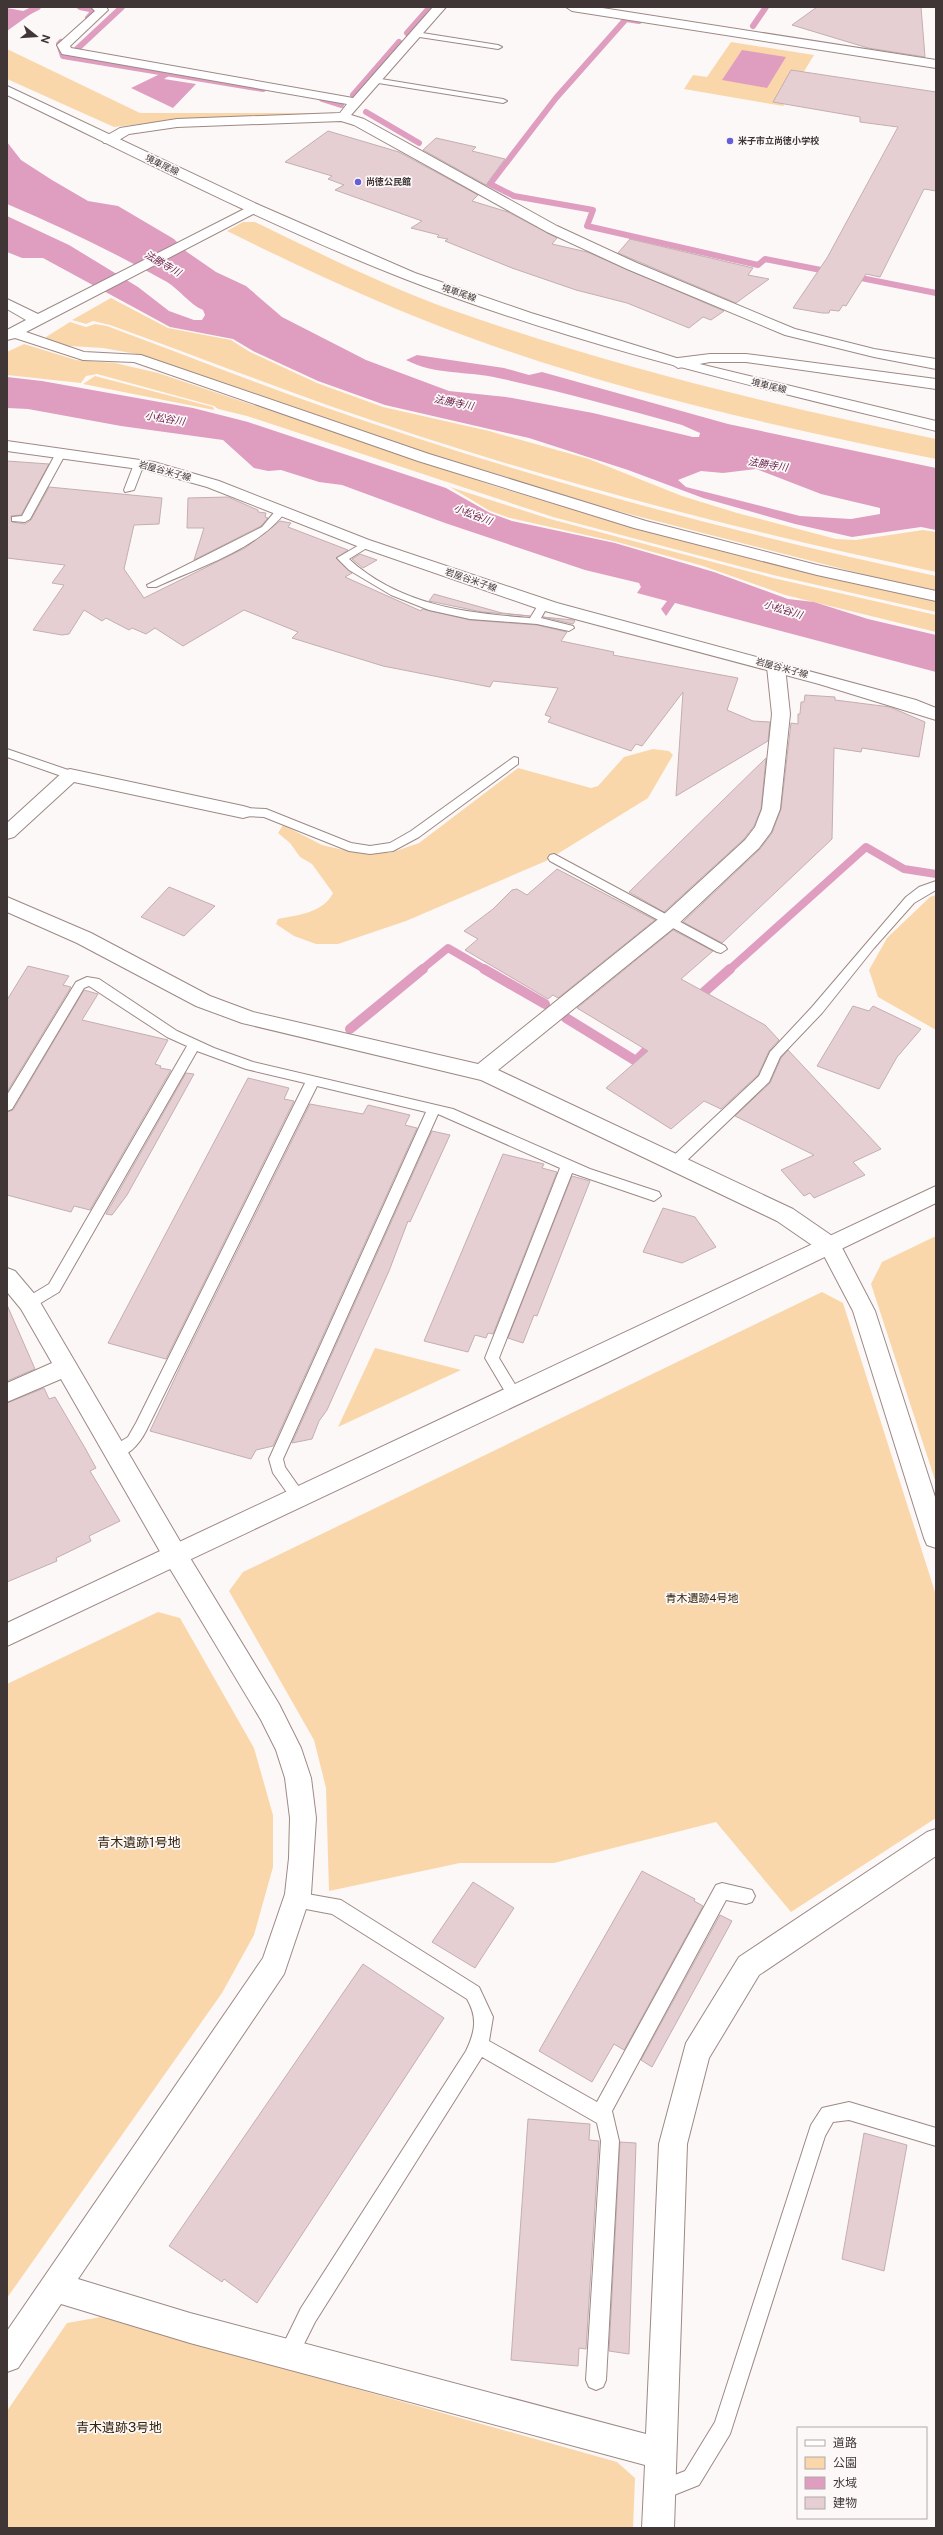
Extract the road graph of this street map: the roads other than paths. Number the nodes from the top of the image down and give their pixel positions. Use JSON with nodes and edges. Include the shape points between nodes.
{"nodes":[{"id":1,"x":97,"y":7,"type":"edge"},
{"id":2,"x":440,"y":7,"type":"edge"},
{"id":3,"x":572,"y":7,"type":"edge"},
{"id":4,"x":416,"y":34,"type":"junction"},
{"id":5,"x":498,"y":47,"type":"dead end"},
{"id":6,"x":936,"y":64,"type":"edge"},
{"id":7,"x":375,"y":80,"type":"junction"},
{"id":8,"x":7,"y":90,"type":"edge"},
{"id":9,"x":503,"y":101,"type":"dead end"},
{"id":10,"x":355,"y":102,"type":"junction"},
{"id":11,"x":342,"y":117,"type":"junction"},
{"id":12,"x":109,"y":140,"type":"junction"},
{"id":13,"x":254,"y":208,"type":"junction"},
{"id":14,"x":7,"y":303,"type":"edge"},
{"id":15,"x":37,"y":320,"type":"junction"},
{"id":16,"x":11,"y":334,"type":"edge"},
{"id":17,"x":678,"y":363,"type":"junction"},
{"id":18,"x":936,"y":363,"type":"edge"},
{"id":19,"x":931,"y":383,"type":"edge"},
{"id":20,"x":936,"y":426,"type":"edge"},
{"id":21,"x":7,"y":446,"type":"edge"},
{"id":22,"x":61,"y":453,"type":"junction"},
{"id":23,"x":139,"y":464,"type":"junction"},
{"id":24,"x":130,"y":490,"type":"dead end"},
{"id":25,"x":281,"y":511,"type":"junction"},
{"id":26,"x":16,"y":519,"type":"dead end"},
{"id":27,"x":366,"y":544,"type":"junction"},
{"id":28,"x":152,"y":585,"type":"dead end"},
{"id":29,"x":936,"y":596,"type":"edge"},
{"id":30,"x":544,"y":604,"type":"junction"},
{"id":31,"x":534,"y":620,"type":"junction"},
{"id":32,"x":569,"y":628,"type":"dead end"},
{"id":33,"x":776,"y":667,"type":"junction"},
{"id":34,"x":936,"y":714,"type":"edge"},
{"id":35,"x":7,"y":753,"type":"edge"},
{"id":36,"x":514,"y":761,"type":"dead end"},
{"id":37,"x":70,"y":775,"type":"junction"},
{"id":38,"x":243,"y":812,"type":"joint"},
{"id":39,"x":7,"y":833,"type":"edge"},
{"id":40,"x":554,"y":858,"type":"dead end"},
{"id":41,"x":936,"y":885,"type":"edge"},
{"id":42,"x":7,"y":904,"type":"edge"},
{"id":43,"x":669,"y":921,"type":"junction"},
{"id":44,"x":720,"y":949,"type":"dead end"},
{"id":45,"x":195,"y":1044,"type":"junction"},
{"id":46,"x":482,"y":1072,"type":"junction"},
{"id":47,"x":313,"y":1080,"type":"junction"},
{"id":48,"x":7,"y":1106,"type":"edge"},
{"id":49,"x":434,"y":1108,"type":"junction"},
{"id":50,"x":675,"y":1163,"type":"junction"},
{"id":51,"x":568,"y":1165,"type":"junction"},
{"id":52,"x":936,"y":1194,"type":"edge"},
{"id":53,"x":654,"y":1196,"type":"dead end"},
{"id":54,"x":830,"y":1246,"type":"junction"},
{"id":55,"x":7,"y":1277,"type":"edge"},
{"id":56,"x":29,"y":1303,"type":"junction"},
{"id":57,"x":66,"y":1367,"type":"junction"},
{"id":58,"x":7,"y":1393,"type":"edge"},
{"id":59,"x":515,"y":1396,"type":"junction"},
{"id":60,"x":115,"y":1452,"type":"junction"},
{"id":61,"x":298,"y":1498,"type":"junction"},
{"id":62,"x":936,"y":1538,"type":"edge"},
{"id":63,"x":175,"y":1555,"type":"junction"},
{"id":64,"x":7,"y":1635,"type":"edge"},
{"id":65,"x":936,"y":1841,"type":"edge"},
{"id":66,"x":746,"y":1896,"type":"dead end"},
{"id":67,"x":296,"y":1900,"type":"junction"},
{"id":68,"x":478,"y":2045,"type":"junction"},
{"id":69,"x":600,"y":2114,"type":"junction"},
{"id":70,"x":936,"y":2137,"type":"edge"},
{"id":71,"x":56,"y":2287,"type":"junction"},
{"id":72,"x":289,"y":2353,"type":"junction"},
{"id":73,"x":7,"y":2358,"type":"edge"},
{"id":74,"x":596,"y":2380,"type":"dead end"},
{"id":75,"x":660,"y":2453,"type":"junction"},
{"id":76,"x":659,"y":2491,"type":"junction"},
{"id":77,"x":658,"y":2528,"type":"edge"}],
"edges":[{"from":1,"to":10,"type":"street","via":[[102,10],[100,13],[63,45],[66,51]]},
{"from":2,"to":4,"type":"street"},
{"from":3,"to":6,"type":"street"},
{"from":4,"to":5,"type":"lane"},
{"from":4,"to":7,"type":"street"},
{"from":7,"to":9,"type":"lane"},
{"from":7,"to":10,"type":"street"},
{"from":8,"to":12,"type":"street","name":"境車尾線"},
{"from":10,"to":11,"type":"street"},
{"from":11,"to":12,"type":"street","via":[[177,123],[126,131]]},
{"from":11,"to":18,"type":"street","via":[[359,122],[552,229],[632,266],[790,332],[874,353]]},
{"from":12,"to":13,"type":"street","name":"境車尾線"},
{"from":13,"to":15,"type":"street"},
{"from":13,"to":17,"type":"street","name":"境車尾線","via":[[410,276],[526,316]]},
{"from":14,"to":15,"type":"street"},
{"from":15,"to":16,"type":"street"},
{"from":16,"to":29,"type":"street","via":[[83,356],[136,358],[466,472],[592,510],[779,560]]},
{"from":17,"to":19,"type":"street","via":[[710,358],[746,358]]},
{"from":17,"to":20,"type":"street","name":"境車尾線"},
{"from":18,"to":19,"type":"street"},
{"from":21,"to":22,"type":"street","name":"岩屋谷米子線"},
{"from":22,"to":23,"type":"street","name":"岩屋谷米子線"},
{"from":22,"to":26,"type":"lane","via":[[25,519]]},
{"from":23,"to":24,"type":"lane"},
{"from":23,"to":25,"type":"street","name":"岩屋谷米子線","via":[[213,484]]},
{"from":25,"to":27,"type":"street","name":"岩屋谷米子線"},
{"from":25,"to":28,"type":"lane","via":[[266,529],[224,552]]},
{"from":27,"to":30,"type":"street","name":"岩屋谷米子線"},
{"from":27,"to":31,"type":"lane","via":[[342,558],[381,586],[424,607],[459,616],[533,622]]},
{"from":30,"to":31,"type":"lane"},
{"from":30,"to":33,"type":"street","name":"岩屋谷米子線"},
{"from":31,"to":32,"type":"lane"},
{"from":33,"to":34,"type":"street","name":"岩屋谷米子線","via":[[910,704]]},
{"from":33,"to":43,"type":"street","via":[[781,714],[771,809],[764,828],[752,844]]},
{"from":35,"to":37,"type":"lane"},
{"from":36,"to":38,"type":"lane","via":[[413,835],[393,846],[370,850],[349,847],[326,840],[272,815]]},
{"from":37,"to":38,"type":"street"},
{"from":37,"to":39,"type":"street"},
{"from":40,"to":43,"type":"lane"},
{"from":41,"to":50,"type":"lane","via":[[923,890],[910,900],[817,1010],[775,1055],[764,1079]]},
{"from":42,"to":46,"type":"street","via":[[84,938],[203,1001],[249,1018]]},
{"from":43,"to":44,"type":"lane"},
{"from":43,"to":46,"type":"street"},
{"from":45,"to":47,"type":"lane","via":[[251,1066]]},
{"from":45,"to":48,"type":"lane","via":[[172,1034],[95,982],[87,981],[80,985]]},
{"from":45,"to":56,"type":"lane","via":[[54,1288]]},
{"from":46,"to":50,"type":"street"},
{"from":47,"to":49,"type":"lane"},
{"from":47,"to":60,"type":"lane","via":[[141,1427],[133,1441]]},
{"from":49,"to":51,"type":"lane"},
{"from":49,"to":61,"type":"lane","via":[[276,1459],[278,1469]]},
{"from":50,"to":54,"type":"street","via":[[785,1215]]},
{"from":51,"to":53,"type":"lane"},
{"from":51,"to":59,"type":"lane","via":[[492,1358]]},
{"from":52,"to":54,"type":"street"},
{"from":54,"to":59,"type":"street"},
{"from":54,"to":62,"type":"street","via":[[864,1311]]},
{"from":55,"to":56,"type":"street"},
{"from":56,"to":57,"type":"street"},
{"from":57,"to":58,"type":"street"},
{"from":57,"to":60,"type":"street"},
{"from":59,"to":61,"type":"street"},
{"from":60,"to":63,"type":"street"},
{"from":61,"to":63,"type":"street"},
{"from":63,"to":64,"type":"street"},
{"from":63,"to":67,"type":"street","via":[[270,1712],[288,1748],[298,1778],[303,1818],[302,1858]]},
{"from":65,"to":75,"type":"street","via":[[749,1966],[696,2053],[673,2144]]},
{"from":66,"to":69,"type":"lane","via":[[722,1891]]},
{"from":67,"to":68,"type":"lane","via":[[335,1906],[473,1992],[485,2015]]},
{"from":67,"to":71,"type":"street","via":[[274,1965]]},
{"from":68,"to":69,"type":"lane"},
{"from":68,"to":72,"type":"lane","via":[[308,2315]]},
{"from":69,"to":74,"type":"lane","via":[[605,2117],[610,2141]]},
{"from":70,"to":76,"type":"lane","via":[[849,2111],[828,2114],[817,2131],[723,2427],[692,2478]]},
{"from":71,"to":72,"type":"street","via":[[190,2328]]},
{"from":71,"to":73,"type":"street"},
{"from":72,"to":75,"type":"street"},
{"from":75,"to":76,"type":"street"},
{"from":76,"to":77,"type":"street"}]}
